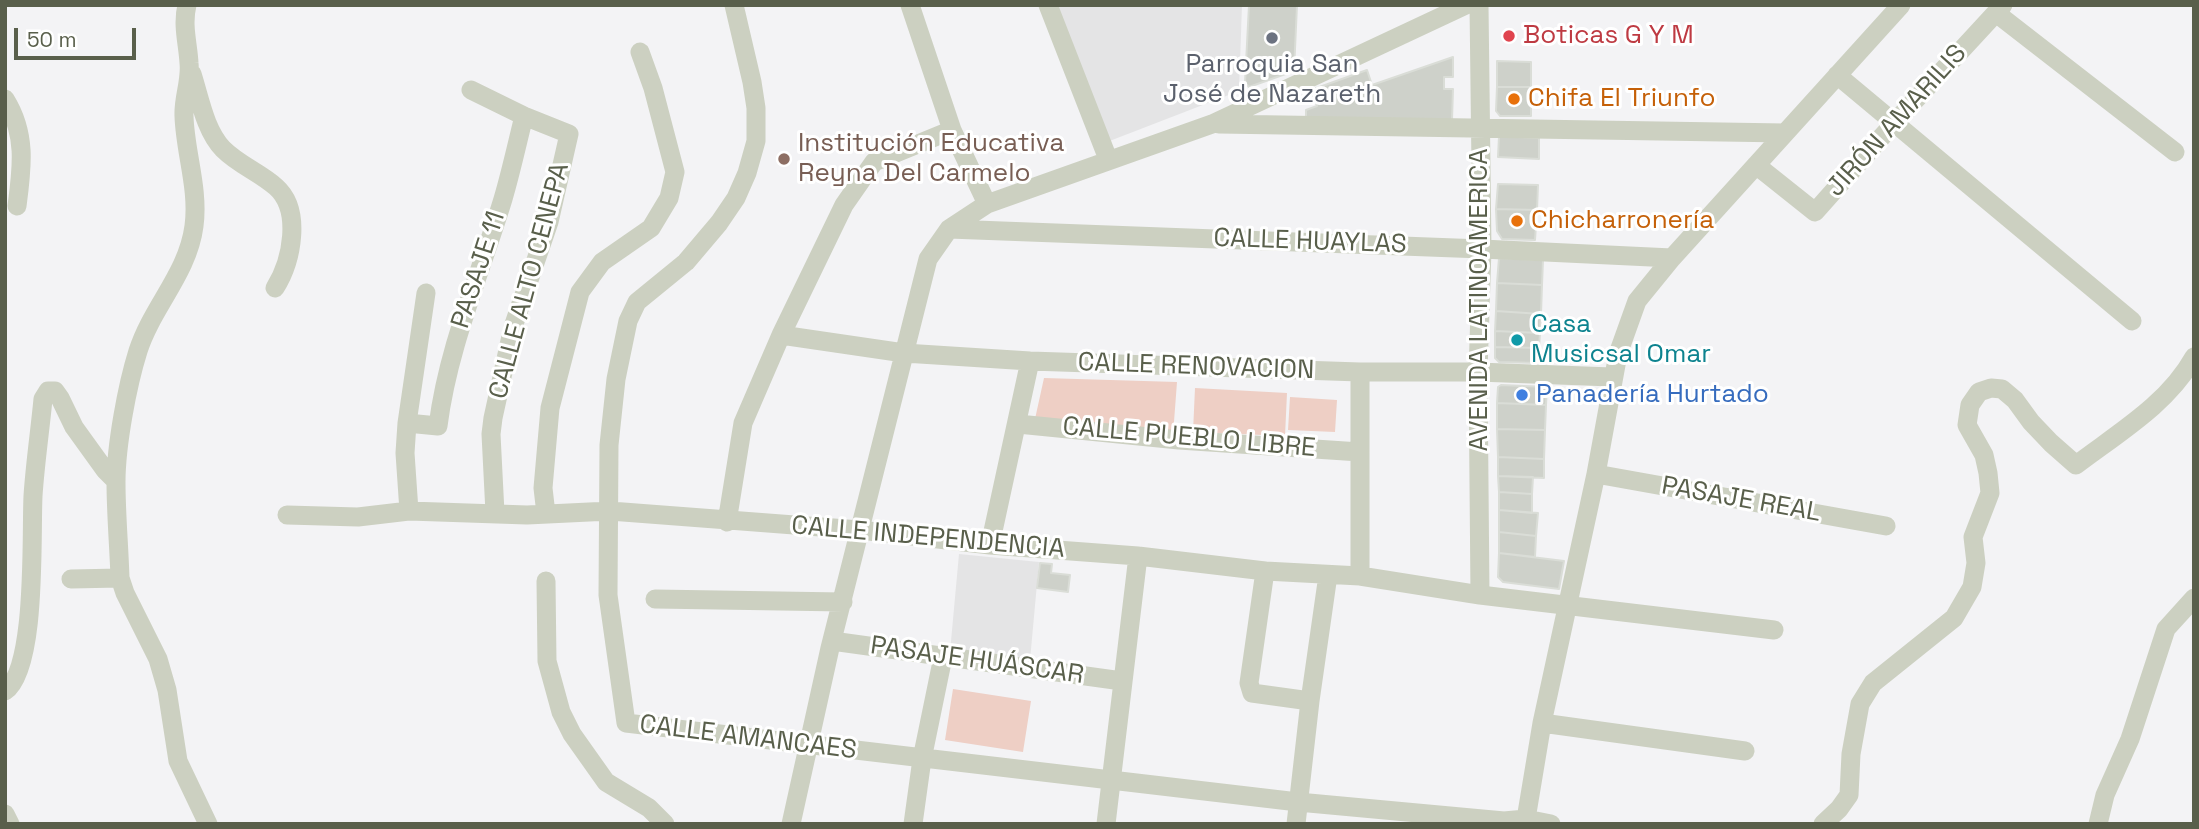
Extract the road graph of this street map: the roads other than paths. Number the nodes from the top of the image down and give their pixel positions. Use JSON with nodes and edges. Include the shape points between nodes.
{"nodes":[{"id":1,"x":187,"y":5,"type":"edge"},
{"id":2,"x":734,"y":5,"type":"edge"},
{"id":3,"x":910,"y":5,"type":"edge"},
{"id":4,"x":1048,"y":5,"type":"edge"},
{"id":5,"x":1466,"y":5,"type":"edge"},
{"id":6,"x":1479,"y":5,"type":"edge"},
{"id":7,"x":1901,"y":5,"type":"edge"},
{"id":8,"x":2000,"y":9,"type":"edge"},
{"id":9,"x":640,"y":52,"type":"dead end"},
{"id":10,"x":190,"y":67,"type":"junction"},
{"id":11,"x":1838,"y":75,"type":"junction"},
{"id":12,"x":471,"y":90,"type":"dead end"},
{"id":13,"x":5,"y":99,"type":"edge"},
{"id":14,"x":524,"y":116,"type":"junction"},
{"id":15,"x":1895,"y":122,"type":"junction"},
{"id":16,"x":1212,"y":124,"type":"junction"},
{"id":17,"x":1481,"y":126,"type":"junction"},
{"id":18,"x":952,"y":130,"type":"junction"},
{"id":19,"x":1785,"y":133,"type":"junction"},
{"id":20,"x":2175,"y":152,"type":"dead end"},
{"id":21,"x":1108,"y":159,"type":"junction"},
{"id":22,"x":1756,"y":165,"type":"junction"},
{"id":23,"x":987,"y":204,"type":"junction"},
{"id":24,"x":17,"y":206,"type":"dead end"},
{"id":25,"x":948,"y":229,"type":"junction"},
{"id":26,"x":1482,"y":248,"type":"junction"},
{"id":27,"x":1672,"y":258,"type":"junction"},
{"id":28,"x":275,"y":288,"type":"dead end"},
{"id":29,"x":426,"y":293,"type":"dead end"},
{"id":30,"x":2132,"y":321,"type":"dead end"},
{"id":31,"x":781,"y":335,"type":"junction"},
{"id":32,"x":904,"y":353,"type":"junction"},
{"id":33,"x":2194,"y":357,"type":"edge"},
{"id":34,"x":1030,"y":361,"type":"junction"},
{"id":35,"x":1360,"y":372,"type":"junction"},
{"id":36,"x":1478,"y":372,"type":"junction"},
{"id":37,"x":1612,"y":377,"type":"junction"},
{"id":38,"x":407,"y":423,"type":"junction"},
{"id":39,"x":1018,"y":424,"type":"junction"},
{"id":40,"x":1360,"y":452,"type":"junction"},
{"id":41,"x":1595,"y":474,"type":"junction"},
{"id":42,"x":116,"y":481,"type":"junction"},
{"id":43,"x":409,"y":511,"type":"junction"},
{"id":44,"x":610,"y":511,"type":"junction"},
{"id":45,"x":495,"y":513,"type":"junction"},
{"id":46,"x":546,"y":514,"type":"junction"},
{"id":47,"x":287,"y":515,"type":"dead end"},
{"id":48,"x":727,"y":522,"type":"junction"},
{"id":49,"x":1886,"y":526,"type":"dead end"},
{"id":50,"x":860,"y":530,"type":"junction"},
{"id":51,"x":990,"y":545,"type":"junction"},
{"id":52,"x":1138,"y":556,"type":"junction"},
{"id":53,"x":1265,"y":571,"type":"junction"},
{"id":54,"x":1328,"y":575,"type":"junction"},
{"id":55,"x":1360,"y":576,"type":"junction"},
{"id":56,"x":120,"y":578,"type":"junction"},
{"id":57,"x":71,"y":579,"type":"dead end"},
{"id":58,"x":546,"y":581,"type":"dead end"},
{"id":59,"x":1480,"y":594,"type":"junction"},
{"id":60,"x":655,"y":598,"type":"dead end"},
{"id":61,"x":2194,"y":598,"type":"edge"},
{"id":62,"x":843,"y":602,"type":"junction"},
{"id":63,"x":1567,"y":605,"type":"junction"},
{"id":64,"x":1774,"y":630,"type":"dead end"},
{"id":65,"x":832,"y":641,"type":"junction"},
{"id":66,"x":943,"y":657,"type":"junction"},
{"id":67,"x":1122,"y":681,"type":"junction"},
{"id":68,"x":5,"y":691,"type":"edge"},
{"id":69,"x":1310,"y":701,"type":"junction"},
{"id":70,"x":1542,"y":723,"type":"junction"},
{"id":71,"x":808,"y":745,"type":"junction"},
{"id":72,"x":1745,"y":751,"type":"dead end"},
{"id":73,"x":922,"y":759,"type":"junction"},
{"id":74,"x":1110,"y":779,"type":"junction"},
{"id":75,"x":1298,"y":802,"type":"junction"},
{"id":76,"x":5,"y":814,"type":"edge"},
{"id":77,"x":1526,"y":819,"type":"junction"},
{"id":78,"x":1504,"y":822,"type":"edge"},
{"id":79,"x":10,"y":824,"type":"edge"},
{"id":80,"x":208,"y":824,"type":"edge"},
{"id":81,"x":665,"y":824,"type":"edge"},
{"id":82,"x":791,"y":824,"type":"edge"},
{"id":83,"x":913,"y":824,"type":"edge"},
{"id":84,"x":1106,"y":824,"type":"edge"},
{"id":85,"x":1296,"y":824,"type":"edge"},
{"id":86,"x":1551,"y":824,"type":"edge"},
{"id":87,"x":1823,"y":824,"type":"edge"},
{"id":88,"x":2098,"y":824,"type":"edge"}],
"edges":[{"from":1,"to":10,"type":"street","via":[[184,17]]},
{"from":2,"to":44,"type":"street","name":"CALLE AMANCAES","via":[[752,82],[755,141],[747,173],[719,223],[686,262],[637,302],[628,321],[609,445]]},
{"from":3,"to":18,"type":"street"},
{"from":4,"to":21,"type":"street"},
{"from":5,"to":16,"type":"street"},
{"from":6,"to":17,"type":"street","name":"AVENIDA LATINOAMERICA"},
{"from":7,"to":11,"type":"street"},
{"from":8,"to":15,"type":"street","name":"JIRÓN AMARILIS"},
{"from":8,"to":20,"type":"street"},
{"from":9,"to":46,"type":"street","via":[[675,172],[669,198],[651,228],[601,262],[580,292],[550,408],[542,488]]},
{"from":10,"to":28,"type":"street","via":[[209,129],[222,148],[276,187],[289,209],[290,256]]},
{"from":10,"to":42,"type":"street","via":[[183,114],[194,225],[189,250],[138,352]]},
{"from":11,"to":15,"type":"street"},
{"from":11,"to":19,"type":"street"},
{"from":12,"to":14,"type":"street"},
{"from":13,"to":24,"type":"street","via":[[18,126],[23,162]]},
{"from":14,"to":38,"type":"street","name":"PASAJE 11","via":[[503,199],[454,345],[438,426]]},
{"from":14,"to":45,"type":"street","name":"CALLE ALTO CENEPA","via":[[569,134],[549,222],[513,327],[493,418]]},
{"from":15,"to":22,"type":"street","name":"JIRÓN AMARILIS","via":[[1815,212]]},
{"from":15,"to":30,"type":"street"},
{"from":16,"to":17,"type":"street"},
{"from":16,"to":21,"type":"street"},
{"from":17,"to":19,"type":"street"},
{"from":17,"to":26,"type":"street","name":"AVENIDA LATINOAMERICA"},
{"from":18,"to":23,"type":"street"},
{"from":18,"to":31,"type":"street","via":[[874,163],[844,205]]},
{"from":19,"to":22,"type":"street"},
{"from":21,"to":23,"type":"street"},
{"from":22,"to":27,"type":"street"},
{"from":23,"to":25,"type":"street"},
{"from":25,"to":26,"type":"street","name":"CALLE HUAYLAS"},
{"from":25,"to":32,"type":"street","via":[[928,259]]},
{"from":26,"to":27,"type":"street","name":"CALLE HUAYLAS"},
{"from":26,"to":36,"type":"street","name":"AVENIDA LATINOAMERICA"},
{"from":27,"to":37,"type":"street","via":[[1637,301]]},
{"from":29,"to":38,"type":"street"},
{"from":31,"to":32,"type":"street","name":"CALLE RENOVACION"},
{"from":31,"to":48,"type":"street","via":[[743,423]]},
{"from":32,"to":34,"type":"street","name":"CALLE RENOVACION"},
{"from":32,"to":50,"type":"street"},
{"from":33,"to":87,"type":"street","via":[[2152,407],[2076,465],[2002,389],[1979,392],[1970,405],[1967,425],[1984,455],[1990,493],[1973,537],[1976,563],[1972,586],[1955,618],[1873,682],[1860,704],[1849,795]]},
{"from":34,"to":35,"type":"street","name":"CALLE RENOVACION"},
{"from":34,"to":39,"type":"street"},
{"from":35,"to":36,"type":"street","name":"CALLE RENOVACION"},
{"from":35,"to":40,"type":"street"},
{"from":36,"to":37,"type":"street","name":"CALLE RENOVACION"},
{"from":36,"to":59,"type":"street","name":"AVENIDA LATINOAMERICA"},
{"from":37,"to":41,"type":"street"},
{"from":38,"to":43,"type":"street"},
{"from":39,"to":40,"type":"street","name":"CALLE PUEBLO LIBRE"},
{"from":39,"to":51,"type":"street"},
{"from":40,"to":55,"type":"street"},
{"from":41,"to":49,"type":"street","name":"PASAJE REAL"},
{"from":41,"to":63,"type":"street"},
{"from":42,"to":56,"type":"street"},
{"from":42,"to":68,"type":"street","via":[[74,427],[55,391],[48,391],[43,399],[33,496],[26,638],[15,682]]},
{"from":43,"to":45,"type":"street","name":"CALLE INDEPENDENCIA"},
{"from":43,"to":47,"type":"street","name":"CALLE INDEPENDENCIA","via":[[358,517]]},
{"from":44,"to":46,"type":"street","name":"CALLE INDEPENDENCIA"},
{"from":44,"to":48,"type":"street","name":"CALLE INDEPENDENCIA"},
{"from":44,"to":71,"type":"street","name":"CALLE AMANCAES","via":[[608,595],[626,723]]},
{"from":45,"to":46,"type":"street","name":"CALLE INDEPENDENCIA"},
{"from":48,"to":50,"type":"street","name":"CALLE INDEPENDENCIA"},
{"from":50,"to":51,"type":"street","name":"CALLE INDEPENDENCIA"},
{"from":50,"to":62,"type":"street"},
{"from":51,"to":52,"type":"street","name":"CALLE INDEPENDENCIA"},
{"from":52,"to":53,"type":"street","name":"CALLE INDEPENDENCIA"},
{"from":52,"to":67,"type":"street"},
{"from":53,"to":54,"type":"street","name":"CALLE INDEPENDENCIA"},
{"from":53,"to":69,"type":"street","via":[[1252,693]]},
{"from":54,"to":55,"type":"street","name":"CALLE INDEPENDENCIA"},
{"from":54,"to":69,"type":"street"},
{"from":55,"to":59,"type":"street","name":"CALLE INDEPENDENCIA"},
{"from":56,"to":57,"type":"street"},
{"from":56,"to":80,"type":"street","via":[[158,659],[178,761]]},
{"from":58,"to":81,"type":"street","via":[[547,661],[561,712],[606,782],[649,808]]},
{"from":59,"to":63,"type":"street","name":"CALLE INDEPENDENCIA"},
{"from":60,"to":62,"type":"street"},
{"from":61,"to":88,"type":"street","via":[[2166,629]]},
{"from":62,"to":65,"type":"street"},
{"from":63,"to":64,"type":"street","name":"CALLE INDEPENDENCIA"},
{"from":63,"to":70,"type":"street"},
{"from":65,"to":66,"type":"street","name":"PASAJE HUÁSCAR"},
{"from":65,"to":71,"type":"street"},
{"from":66,"to":67,"type":"street","name":"PASAJE HUÁSCAR"},
{"from":66,"to":73,"type":"street"},
{"from":67,"to":74,"type":"street"},
{"from":69,"to":75,"type":"street"},
{"from":70,"to":72,"type":"street"},
{"from":70,"to":77,"type":"street"},
{"from":71,"to":73,"type":"street","name":"CALLE AMANCAES"},
{"from":71,"to":82,"type":"street"},
{"from":73,"to":74,"type":"street","name":"CALLE AMANCAES"},
{"from":73,"to":83,"type":"street"},
{"from":74,"to":75,"type":"street","name":"CALLE AMANCAES"},
{"from":74,"to":84,"type":"street"},
{"from":75,"to":78,"type":"street","name":"CALLE AMANCAES"},
{"from":75,"to":85,"type":"street"},
{"from":76,"to":79,"type":"street"},
{"from":77,"to":78,"type":"street","name":"CALLE AMANCAES"},
{"from":77,"to":86,"type":"street","name":"CALLE AMANCAES"}]}
